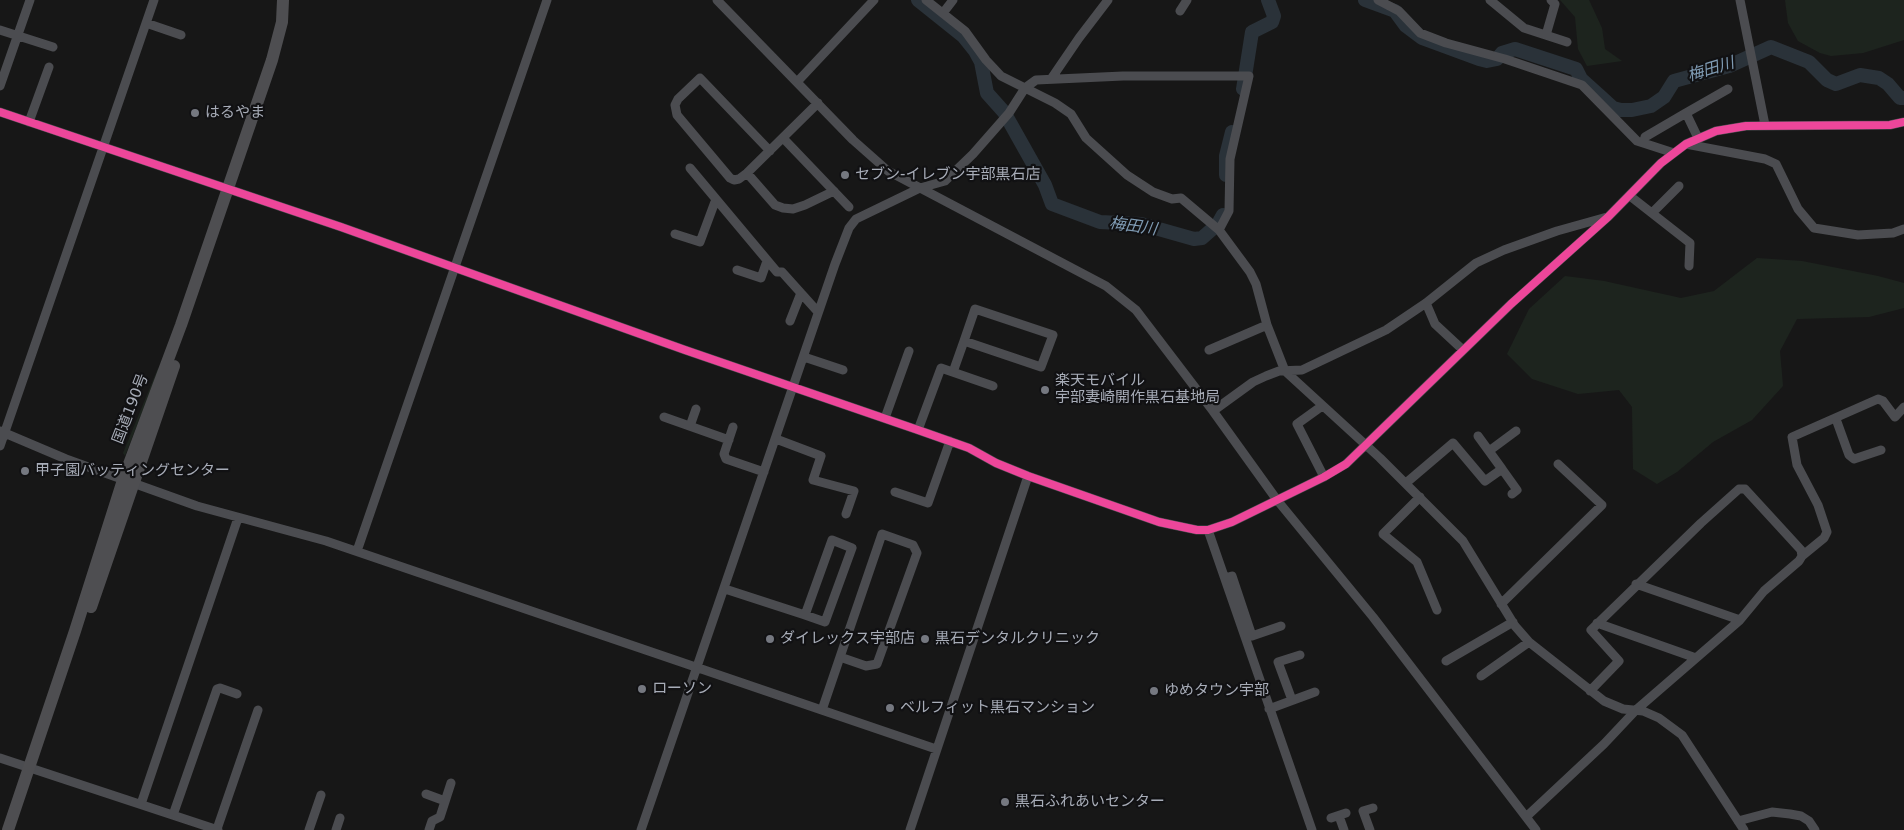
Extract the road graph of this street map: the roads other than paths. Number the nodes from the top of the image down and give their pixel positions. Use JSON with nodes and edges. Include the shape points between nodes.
{"nodes":[{"id":1,"x":30,"y":0,"type":"edge"},
{"id":2,"x":154,"y":0,"type":"edge"},
{"id":3,"x":283,"y":0,"type":"edge"},
{"id":4,"x":291,"y":0,"type":"edge"},
{"id":5,"x":547,"y":0,"type":"edge"},
{"id":6,"x":717,"y":0,"type":"edge"},
{"id":7,"x":874,"y":0,"type":"edge"},
{"id":8,"x":926,"y":0,"type":"edge"},
{"id":9,"x":953,"y":0,"type":"edge"},
{"id":10,"x":1108,"y":0,"type":"edge"},
{"id":11,"x":1186,"y":0,"type":"edge"},
{"id":12,"x":1378,"y":0,"type":"edge"},
{"id":13,"x":1490,"y":0,"type":"edge"},
{"id":14,"x":1551,"y":0,"type":"edge"},
{"id":15,"x":1740,"y":0,"type":"edge"},
{"id":16,"x":1180,"y":11,"type":"dead end"},
{"id":17,"x":943,"y":13,"type":"junction"},
{"id":18,"x":146,"y":24,"type":"junction"},
{"id":19,"x":0,"y":30,"type":"edge"},
{"id":20,"x":1546,"y":35,"type":"junction"},
{"id":21,"x":18,"y":36,"type":"junction"},
{"id":22,"x":181,"y":36,"type":"dead end"},
{"id":23,"x":1567,"y":42,"type":"dead end"},
{"id":24,"x":52,"y":47,"type":"dead end"},
{"id":25,"x":49,"y":67,"type":"dead end"},
{"id":26,"x":1051,"y":79,"type":"junction"},
{"id":27,"x":797,"y":82,"type":"junction"},
{"id":28,"x":0,"y":86,"type":"edge"},
{"id":29,"x":1025,"y":88,"type":"junction"},
{"id":30,"x":1728,"y":89,"type":"dead end"},
{"id":31,"x":818,"y":104,"type":"junction"},
{"id":32,"x":0,"y":112,"type":"edge"},
{"id":33,"x":1686,"y":113,"type":"junction"},
{"id":34,"x":29,"y":122,"type":"junction"},
{"id":35,"x":1904,"y":122,"type":"edge"},
{"id":36,"x":1765,"y":125,"type":"junction"},
{"id":37,"x":1645,"y":136,"type":"dead end"},
{"id":38,"x":782,"y":138,"type":"junction"},
{"id":39,"x":1698,"y":138,"type":"junction"},
{"id":40,"x":1686,"y":144,"type":"junction"},
{"id":41,"x":103,"y":148,"type":"junction"},
{"id":42,"x":770,"y":151,"type":"junction"},
{"id":43,"x":1674,"y":152,"type":"junction"},
{"id":44,"x":690,"y":168,"type":"dead end"},
{"id":45,"x":747,"y":173,"type":"junction"},
{"id":46,"x":1679,"y":186,"type":"dead end"},
{"id":47,"x":920,"y":188,"type":"junction"},
{"id":48,"x":232,"y":191,"type":"junction"},
{"id":49,"x":834,"y":191,"type":"junction"},
{"id":50,"x":1630,"y":196,"type":"junction"},
{"id":51,"x":716,"y":199,"type":"junction"},
{"id":52,"x":849,"y":207,"type":"dead end"},
{"id":53,"x":1652,"y":213,"type":"junction"},
{"id":54,"x":1608,"y":217,"type":"junction"},
{"id":55,"x":1216,"y":228,"type":"junction"},
{"id":56,"x":1904,"y":229,"type":"edge"},
{"id":57,"x":675,"y":234,"type":"dead end"},
{"id":58,"x":767,"y":261,"type":"junction"},
{"id":59,"x":1689,"y":266,"type":"dead end"},
{"id":60,"x":455,"y":267,"type":"junction"},
{"id":61,"x":737,"y":270,"type":"dead end"},
{"id":62,"x":801,"y":293,"type":"junction"},
{"id":63,"x":1426,"y":303,"type":"junction"},
{"id":64,"x":818,"y":312,"type":"junction"},
{"id":65,"x":790,"y":321,"type":"dead end"},
{"id":66,"x":1267,"y":325,"type":"junction"},
{"id":67,"x":964,"y":341,"type":"junction"},
{"id":68,"x":1209,"y":350,"type":"dead end"},
{"id":69,"x":1463,"y":350,"type":"junction"},
{"id":70,"x":910,"y":351,"type":"dead end"},
{"id":71,"x":804,"y":357,"type":"junction"},
{"id":72,"x":843,"y":370,"type":"dead end"},
{"id":73,"x":1285,"y":371,"type":"junction"},
{"id":74,"x":953,"y":372,"type":"junction"},
{"id":75,"x":993,"y":386,"type":"dead end"},
{"id":76,"x":794,"y":387,"type":"junction"},
{"id":77,"x":1322,"y":406,"type":"junction"},
{"id":78,"x":1904,"y":407,"type":"edge"},
{"id":79,"x":696,"y":409,"type":"dead end"},
{"id":80,"x":1213,"y":411,"type":"junction"},
{"id":81,"x":664,"y":417,"type":"dead end"},
{"id":82,"x":885,"y":418,"type":"junction"},
{"id":83,"x":1836,"y":418,"type":"junction"},
{"id":84,"x":690,"y":426,"type":"junction"},
{"id":85,"x":733,"y":427,"type":"dead end"},
{"id":86,"x":918,"y":430,"type":"junction"},
{"id":87,"x":2,"y":431,"type":"edge"},
{"id":88,"x":1516,"y":431,"type":"dead end"},
{"id":89,"x":1478,"y":436,"type":"dead end"},
{"id":90,"x":776,"y":439,"type":"junction"},
{"id":91,"x":729,"y":440,"type":"junction"},
{"id":92,"x":950,"y":441,"type":"junction"},
{"id":93,"x":0,"y":446,"type":"edge"},
{"id":94,"x":1365,"y":446,"type":"junction"},
{"id":95,"x":1880,"y":450,"type":"dead end"},
{"id":96,"x":1489,"y":451,"type":"junction"},
{"id":97,"x":1558,"y":464,"type":"dead end"},
{"id":98,"x":1502,"y":469,"type":"junction"},
{"id":99,"x":764,"y":472,"type":"junction"},
{"id":100,"x":1028,"y":476,"type":"junction"},
{"id":101,"x":1324,"y":477,"type":"junction"},
{"id":102,"x":128,"y":482,"type":"junction"},
{"id":103,"x":1406,"y":483,"type":"junction"},
{"id":104,"x":895,"y":492,"type":"dead end"},
{"id":105,"x":1512,"y":494,"type":"dead end"},
{"id":106,"x":1420,"y":497,"type":"junction"},
{"id":107,"x":1277,"y":500,"type":"junction"},
{"id":108,"x":846,"y":514,"type":"dead end"},
{"id":109,"x":238,"y":518,"type":"junction"},
{"id":110,"x":1208,"y":530,"type":"junction"},
{"id":111,"x":357,"y":551,"type":"junction"},
{"id":112,"x":1802,"y":556,"type":"junction"},
{"id":113,"x":1225,"y":578,"type":"junction"},
{"id":114,"x":1636,"y":584,"type":"junction"},
{"id":115,"x":724,"y":589,"type":"junction"},
{"id":116,"x":1501,"y":604,"type":"junction"},
{"id":117,"x":1437,"y":610,"type":"dead end"},
{"id":118,"x":804,"y":615,"type":"junction"},
{"id":119,"x":1740,"y":620,"type":"junction"},
{"id":120,"x":1513,"y":622,"type":"junction"},
{"id":121,"x":1597,"y":623,"type":"junction"},
{"id":122,"x":1282,"y":626,"type":"dead end"},
{"id":123,"x":1529,"y":642,"type":"junction"},
{"id":124,"x":1300,"y":655,"type":"dead end"},
{"id":125,"x":840,"y":657,"type":"junction"},
{"id":126,"x":1696,"y":658,"type":"junction"},
{"id":127,"x":1446,"y":661,"type":"dead end"},
{"id":128,"x":696,"y":668,"type":"junction"},
{"id":129,"x":1481,"y":676,"type":"dead end"},
{"id":130,"x":1590,"y":691,"type":"junction"},
{"id":131,"x":1315,"y":692,"type":"dead end"},
{"id":132,"x":237,"y":694,"type":"dead end"},
{"id":133,"x":1292,"y":700,"type":"junction"},
{"id":134,"x":1269,"y":709,"type":"junction"},
{"id":135,"x":258,"y":710,"type":"dead end"},
{"id":136,"x":822,"y":710,"type":"junction"},
{"id":137,"x":1636,"y":710,"type":"junction"},
{"id":138,"x":936,"y":749,"type":"junction"},
{"id":139,"x":0,"y":758,"type":"edge"},
{"id":140,"x":32,"y":769,"type":"junction"},
{"id":141,"x":451,"y":783,"type":"dead end"},
{"id":142,"x":426,"y":794,"type":"dead end"},
{"id":143,"x":321,"y":795,"type":"dead end"},
{"id":144,"x":446,"y":801,"type":"junction"},
{"id":145,"x":141,"y":804,"type":"junction"},
{"id":146,"x":1373,"y":808,"type":"dead end"},
{"id":147,"x":173,"y":815,"type":"junction"},
{"id":148,"x":1339,"y":816,"type":"dead end"},
{"id":149,"x":1526,"y":817,"type":"junction"},
{"id":150,"x":340,"y":818,"type":"dead end"},
{"id":151,"x":1738,"y":821,"type":"junction"},
{"id":152,"x":212,"y":829,"type":"edge"},
{"id":153,"x":8,"y":830,"type":"edge"},
{"id":154,"x":15,"y":830,"type":"edge"},
{"id":155,"x":309,"y":830,"type":"edge"},
{"id":156,"x":336,"y":830,"type":"edge"},
{"id":157,"x":429,"y":830,"type":"edge"},
{"id":158,"x":641,"y":830,"type":"edge"},
{"id":159,"x":910,"y":830,"type":"edge"},
{"id":160,"x":1312,"y":830,"type":"edge"},
{"id":161,"x":1344,"y":830,"type":"edge"},
{"id":162,"x":1370,"y":830,"type":"edge"},
{"id":163,"x":1536,"y":830,"type":"edge"},
{"id":164,"x":1744,"y":830,"type":"edge"},
{"id":165,"x":1816,"y":830,"type":"edge"}],
"edges":[{"from":1,"to":21,"type":"street"},
{"from":2,"to":18,"type":"street"},
{"from":3,"to":48,"type":"highway","name":"国道190号","via":[[276,47]]},
{"from":4,"to":48,"type":"highway","name":"国道190号","via":[[285,45]]},
{"from":5,"to":60,"type":"street"},
{"from":6,"to":27,"type":"street"},
{"from":7,"to":27,"type":"street"},
{"from":8,"to":17,"type":"street"},
{"from":9,"to":17,"type":"street"},
{"from":10,"to":26,"type":"street"},
{"from":11,"to":16,"type":"street"},
{"from":12,"to":43,"type":"street","via":[[1399,11],[1420,33],[1582,85],[1637,141]]},
{"from":13,"to":20,"type":"street","via":[[1524,28]]},
{"from":14,"to":20,"type":"street","via":[[1555,4]]},
{"from":15,"to":36,"type":"street"},
{"from":17,"to":29,"type":"street","via":[[965,31],[1001,76]]},
{"from":18,"to":22,"type":"street"},
{"from":18,"to":41,"type":"street"},
{"from":19,"to":21,"type":"street"},
{"from":20,"to":23,"type":"street"},
{"from":21,"to":24,"type":"street"},
{"from":21,"to":28,"type":"street"},
{"from":25,"to":34,"type":"street"},
{"from":26,"to":29,"type":"street","via":[[1036,80]]},
{"from":26,"to":55,"type":"street","via":[[1245,76],[1230,159],[1229,211]]},
{"from":27,"to":31,"type":"street"},
{"from":29,"to":47,"type":"street","via":[[1006,117],[959,170],[945,181]]},
{"from":29,"to":55,"type":"street","via":[[1071,114],[1086,138],[1127,175],[1152,192],[1172,199],[1181,198]]},
{"from":30,"to":33,"type":"street"},
{"from":31,"to":38,"type":"street"},
{"from":31,"to":47,"type":"street","via":[[880,164]]},
{"from":32,"to":34,"type":"street"},
{"from":33,"to":37,"type":"street"},
{"from":33,"to":39,"type":"street"},
{"from":34,"to":41,"type":"street"},
{"from":35,"to":36,"type":"street","via":[[1890,125]]},
{"from":36,"to":39,"type":"street","via":[[1724,129]]},
{"from":38,"to":42,"type":"street"},
{"from":38,"to":49,"type":"street"},
{"from":39,"to":40,"type":"street"},
{"from":40,"to":43,"type":"street"},
{"from":40,"to":56,"type":"street","via":[[1776,164],[1798,209],[1814,228],[1858,234],[1893,233]]},
{"from":41,"to":48,"type":"street"},
{"from":41,"to":87,"type":"street"},
{"from":42,"to":45,"type":"street"},
{"from":42,"to":45,"type":"street","via":[[700,78],[678,99],[675,105],[677,115],[730,178],[739,179]]},
{"from":43,"to":50,"type":"street"},
{"from":44,"to":51,"type":"street"},
{"from":45,"to":49,"type":"street","via":[[775,205],[783,208],[793,209]]},
{"from":46,"to":53,"type":"street"},
{"from":47,"to":64,"type":"street","via":[[866,213],[849,228]]},
{"from":47,"to":80,"type":"street","via":[[1106,286],[1126,300]]},
{"from":48,"to":60,"type":"street"},
{"from":48,"to":102,"type":"highway","name":"国道190号","via":[[141,426]]},
{"from":49,"to":52,"type":"street"},
{"from":50,"to":53,"type":"street"},
{"from":50,"to":54,"type":"street"},
{"from":51,"to":57,"type":"street","via":[[700,242]]},
{"from":51,"to":58,"type":"street"},
{"from":53,"to":59,"type":"street","via":[[1690,243]]},
{"from":54,"to":63,"type":"street","via":[[1578,224],[1476,263]]},
{"from":54,"to":69,"type":"street"},
{"from":55,"to":66,"type":"street","via":[[1250,272]]},
{"from":58,"to":61,"type":"street","via":[[761,278]]},
{"from":58,"to":62,"type":"street"},
{"from":60,"to":76,"type":"street"},
{"from":60,"to":111,"type":"street"},
{"from":62,"to":64,"type":"street"},
{"from":62,"to":65,"type":"street"},
{"from":63,"to":69,"type":"street","via":[[1435,324]]},
{"from":63,"to":73,"type":"street","via":[[1368,339],[1302,370]]},
{"from":64,"to":71,"type":"street"},
{"from":66,"to":68,"type":"street"},
{"from":66,"to":73,"type":"street"},
{"from":67,"to":67,"type":"street","via":[[1041,367],[1053,335],[974,309]]},
{"from":67,"to":74,"type":"street"},
{"from":69,"to":94,"type":"street"},
{"from":70,"to":82,"type":"street"},
{"from":71,"to":72,"type":"street"},
{"from":71,"to":76,"type":"street"},
{"from":73,"to":77,"type":"street"},
{"from":73,"to":80,"type":"street","via":[[1253,382]]},
{"from":74,"to":75,"type":"street"},
{"from":74,"to":86,"type":"street","via":[[941,368]]},
{"from":76,"to":82,"type":"street"},
{"from":76,"to":90,"type":"street"},
{"from":77,"to":94,"type":"street"},
{"from":77,"to":101,"type":"street","via":[[1297,424]]},
{"from":78,"to":83,"type":"street","via":[[1895,418],[1878,399]]},
{"from":79,"to":84,"type":"street"},
{"from":80,"to":107,"type":"street"},
{"from":81,"to":84,"type":"street"},
{"from":82,"to":86,"type":"street"},
{"from":83,"to":95,"type":"street","via":[[1849,455],[1854,459]]},
{"from":83,"to":112,"type":"street","via":[[1792,436],[1797,465],[1818,505],[1827,532]]},
{"from":84,"to":91,"type":"street"},
{"from":85,"to":91,"type":"street"},
{"from":86,"to":92,"type":"street"},
{"from":87,"to":93,"type":"street"},
{"from":87,"to":102,"type":"street"},
{"from":88,"to":96,"type":"street"},
{"from":89,"to":96,"type":"street"},
{"from":90,"to":99,"type":"street"},
{"from":90,"to":108,"type":"street","via":[[821,456],[813,480],[854,491]]},
{"from":91,"to":99,"type":"street","via":[[724,454],[726,459]]},
{"from":92,"to":100,"type":"street"},
{"from":92,"to":104,"type":"street","via":[[928,503]]},
{"from":94,"to":101,"type":"street","via":[[1346,464]]},
{"from":94,"to":103,"type":"street"},
{"from":96,"to":98,"type":"street"},
{"from":97,"to":116,"type":"street","via":[[1602,505]]},
{"from":98,"to":103,"type":"street","via":[[1488,485],[1453,443]]},
{"from":98,"to":105,"type":"street","via":[[1517,490]]},
{"from":99,"to":115,"type":"street"},
{"from":100,"to":110,"type":"street","via":[[1179,528]]},
{"from":100,"to":138,"type":"street"},
{"from":101,"to":107,"type":"street"},
{"from":102,"to":109,"type":"street"},
{"from":102,"to":140,"type":"highway","name":"国道190号"},
{"from":103,"to":106,"type":"street"},
{"from":106,"to":116,"type":"street","via":[[1463,541]]},
{"from":106,"to":117,"type":"street","via":[[1383,534],[1417,562]]},
{"from":107,"to":110,"type":"street"},
{"from":107,"to":149,"type":"street","via":[[1373,618]]},
{"from":109,"to":111,"type":"street"},
{"from":109,"to":145,"type":"street"},
{"from":110,"to":113,"type":"street"},
{"from":111,"to":128,"type":"street"},
{"from":112,"to":114,"type":"street","via":[[1801,550],[1745,490],[1739,489]]},
{"from":112,"to":119,"type":"street","via":[[1764,591]]},
{"from":113,"to":122,"type":"street","via":[[1232,576],[1252,636]]},
{"from":113,"to":134,"type":"street"},
{"from":114,"to":119,"type":"street"},
{"from":114,"to":121,"type":"street"},
{"from":115,"to":118,"type":"street"},
{"from":115,"to":128,"type":"street"},
{"from":116,"to":120,"type":"street"},
{"from":118,"to":118,"type":"street","via":[[832,540],[852,548],[825,622]]},
{"from":119,"to":126,"type":"street"},
{"from":120,"to":123,"type":"street"},
{"from":120,"to":127,"type":"street"},
{"from":121,"to":126,"type":"street"},
{"from":121,"to":130,"type":"street","via":[[1591,630],[1619,661]]},
{"from":123,"to":129,"type":"street"},
{"from":123,"to":130,"type":"street"},
{"from":124,"to":133,"type":"street","via":[[1278,662]]},
{"from":125,"to":125,"type":"street","via":[[866,666],[877,664],[916,553],[913,545],[882,534]]},
{"from":125,"to":136,"type":"street"},
{"from":126,"to":137,"type":"street"},
{"from":128,"to":136,"type":"street"},
{"from":128,"to":158,"type":"street"},
{"from":130,"to":137,"type":"street","via":[[1623,709]]},
{"from":131,"to":133,"type":"street"},
{"from":132,"to":147,"type":"street","via":[[220,688],[217,690]]},
{"from":133,"to":134,"type":"street"},
{"from":134,"to":160,"type":"street"},
{"from":135,"to":152,"type":"street"},
{"from":136,"to":138,"type":"street"},
{"from":137,"to":149,"type":"street"},
{"from":137,"to":151,"type":"street","via":[[1659,718],[1682,735]]},
{"from":138,"to":159,"type":"street"},
{"from":139,"to":140,"type":"street"},
{"from":140,"to":145,"type":"street"},
{"from":140,"to":153,"type":"highway","name":"国道190号"},
{"from":140,"to":154,"type":"highway","name":"国道190号"},
{"from":141,"to":144,"type":"street"},
{"from":142,"to":144,"type":"street"},
{"from":143,"to":155,"type":"street"},
{"from":144,"to":157,"type":"street","via":[[440,817],[432,821]]},
{"from":145,"to":147,"type":"street"},
{"from":146,"to":162,"type":"street","via":[[1363,811]]},
{"from":147,"to":152,"type":"street"},
{"from":148,"to":161,"type":"street"},
{"from":149,"to":163,"type":"street"},
{"from":150,"to":156,"type":"street"},
{"from":151,"to":164,"type":"street"},
{"from":151,"to":165,"type":"street","via":[[1772,812],[1790,814],[1801,816]]}]}
